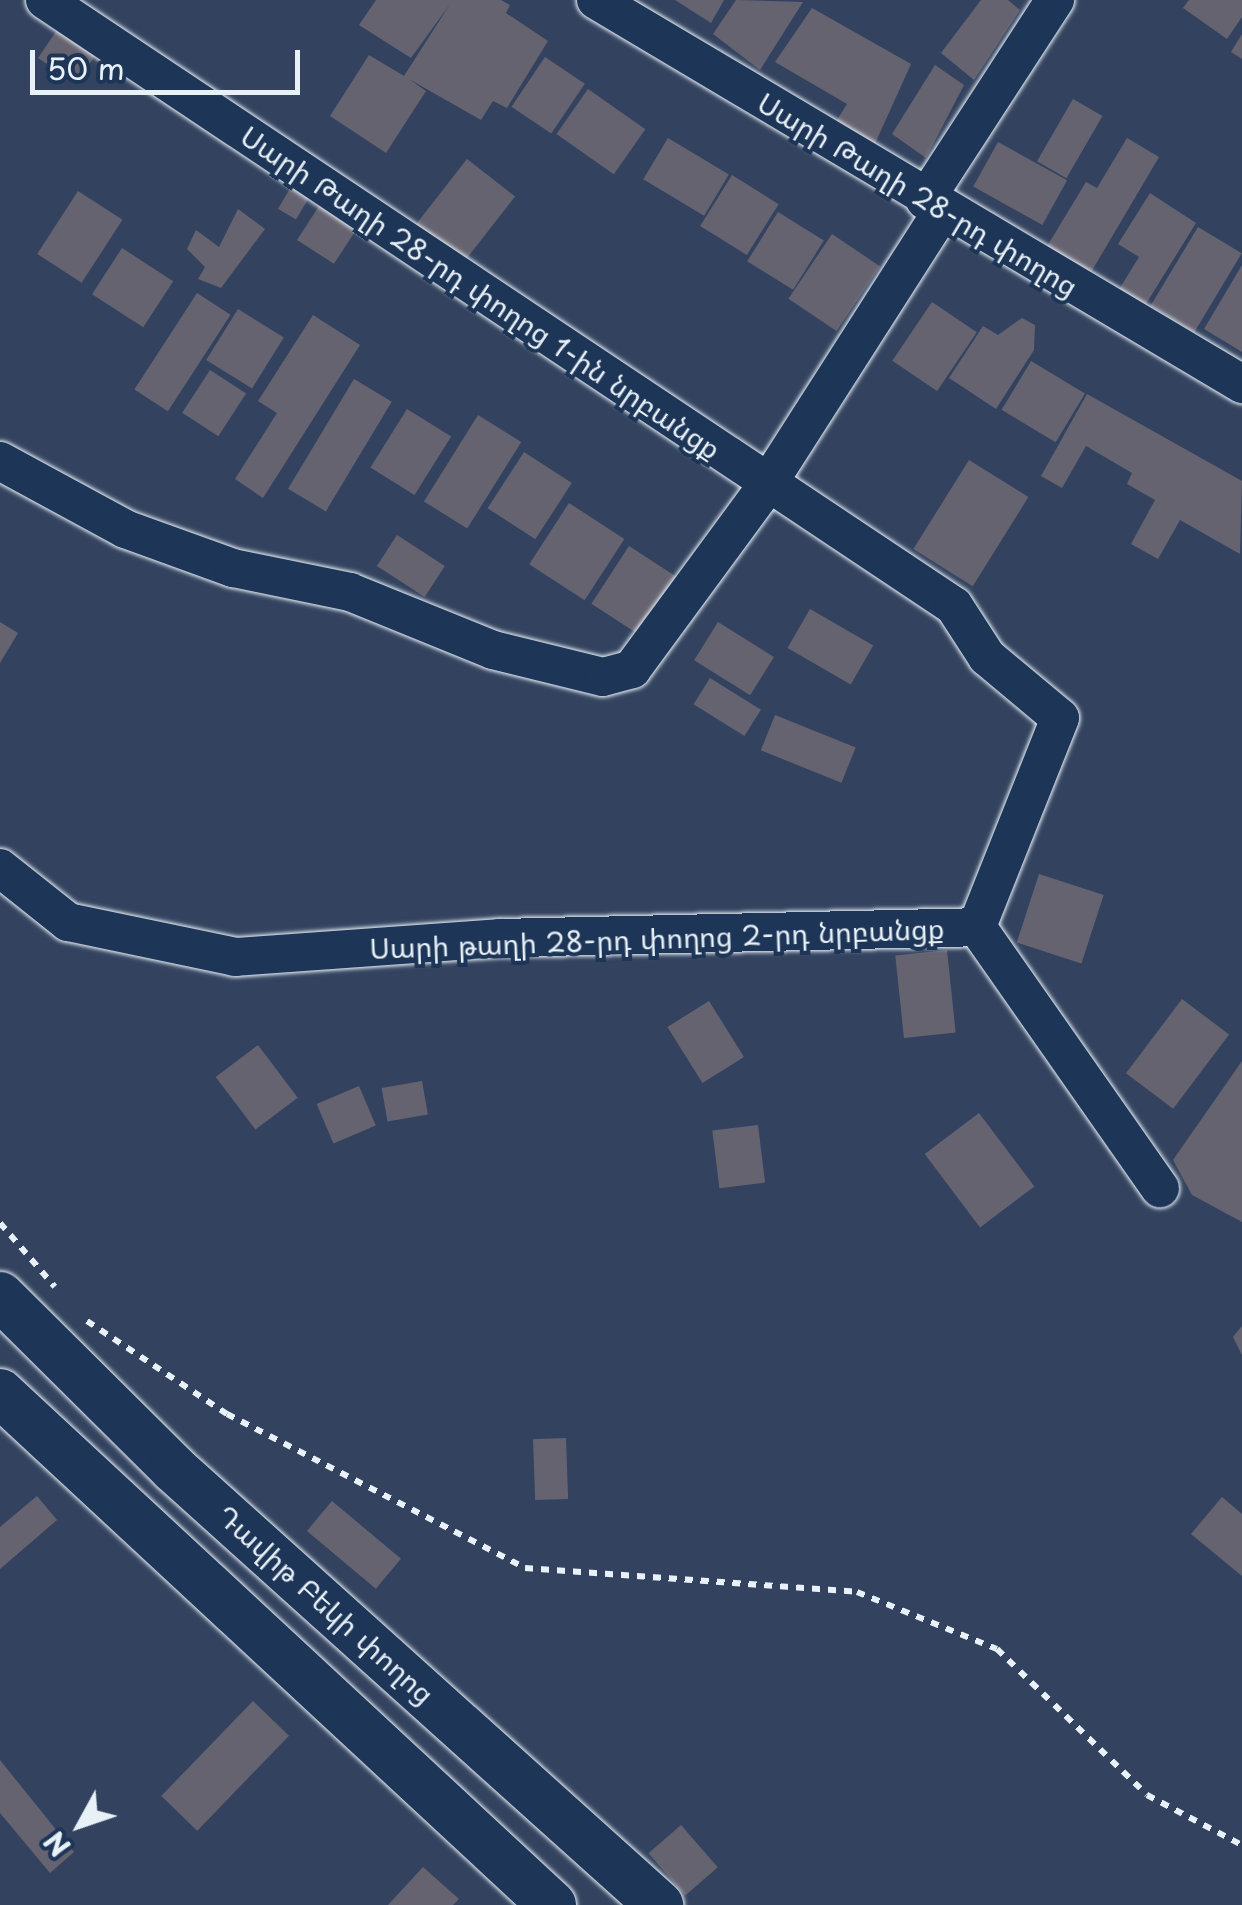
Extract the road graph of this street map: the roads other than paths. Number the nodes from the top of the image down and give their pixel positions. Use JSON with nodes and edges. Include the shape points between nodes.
{"nodes":[{"id":1,"x":45,"y":0,"type":"edge"},
{"id":2,"x":596,"y":0,"type":"edge"},
{"id":3,"x":1055,"y":0,"type":"edge"},
{"id":4,"x":934,"y":205,"type":"junction"},
{"id":5,"x":1242,"y":384,"type":"edge"},
{"id":6,"x":0,"y":461,"type":"edge"},
{"id":7,"x":767,"y":486,"type":"junction"},
{"id":8,"x":0,"y":868,"type":"edge"},
{"id":9,"x":977,"y":927,"type":"junction"},
{"id":10,"x":1160,"y":1188,"type":"dead end"},
{"id":11,"x":0,"y":1296,"type":"edge"},
{"id":12,"x":0,"y":1393,"type":"edge"},
{"id":13,"x":552,"y":1905,"type":"edge"},
{"id":14,"x":659,"y":1905,"type":"edge"}],
"edges":[{"from":1,"to":7,"type":"street","name":"Սարի Թաղի 28-րդ փողոց 1-ին նրբանցք"},
{"from":2,"to":4,"type":"street","name":"Սարի Թաղի 28-րդ փողոց"},
{"from":3,"to":4,"type":"street"},
{"from":4,"to":5,"type":"street","name":"Սարի Թաղի 28-րդ փողոց"},
{"from":4,"to":7,"type":"street"},
{"from":6,"to":7,"type":"street","via":[[125,529],[233,568],[350,592],[492,650],[603,678],[632,669]]},
{"from":7,"to":9,"type":"street","name":"Սարի Թաղի 28-րդ փողոց 1-ին նրբանցք","via":[[954,606],[987,658],[1060,718]]},
{"from":8,"to":9,"type":"street","name":"Սարի թաղի 28-րդ փողոց 2-րդ նրբանցք","via":[[68,922],[235,957],[500,938]]},
{"from":9,"to":10,"type":"street"},
{"from":11,"to":14,"type":"main road","name":"Դավիթ Բեկի փողոց","via":[[173,1468]]},
{"from":12,"to":13,"type":"main road"}]}
